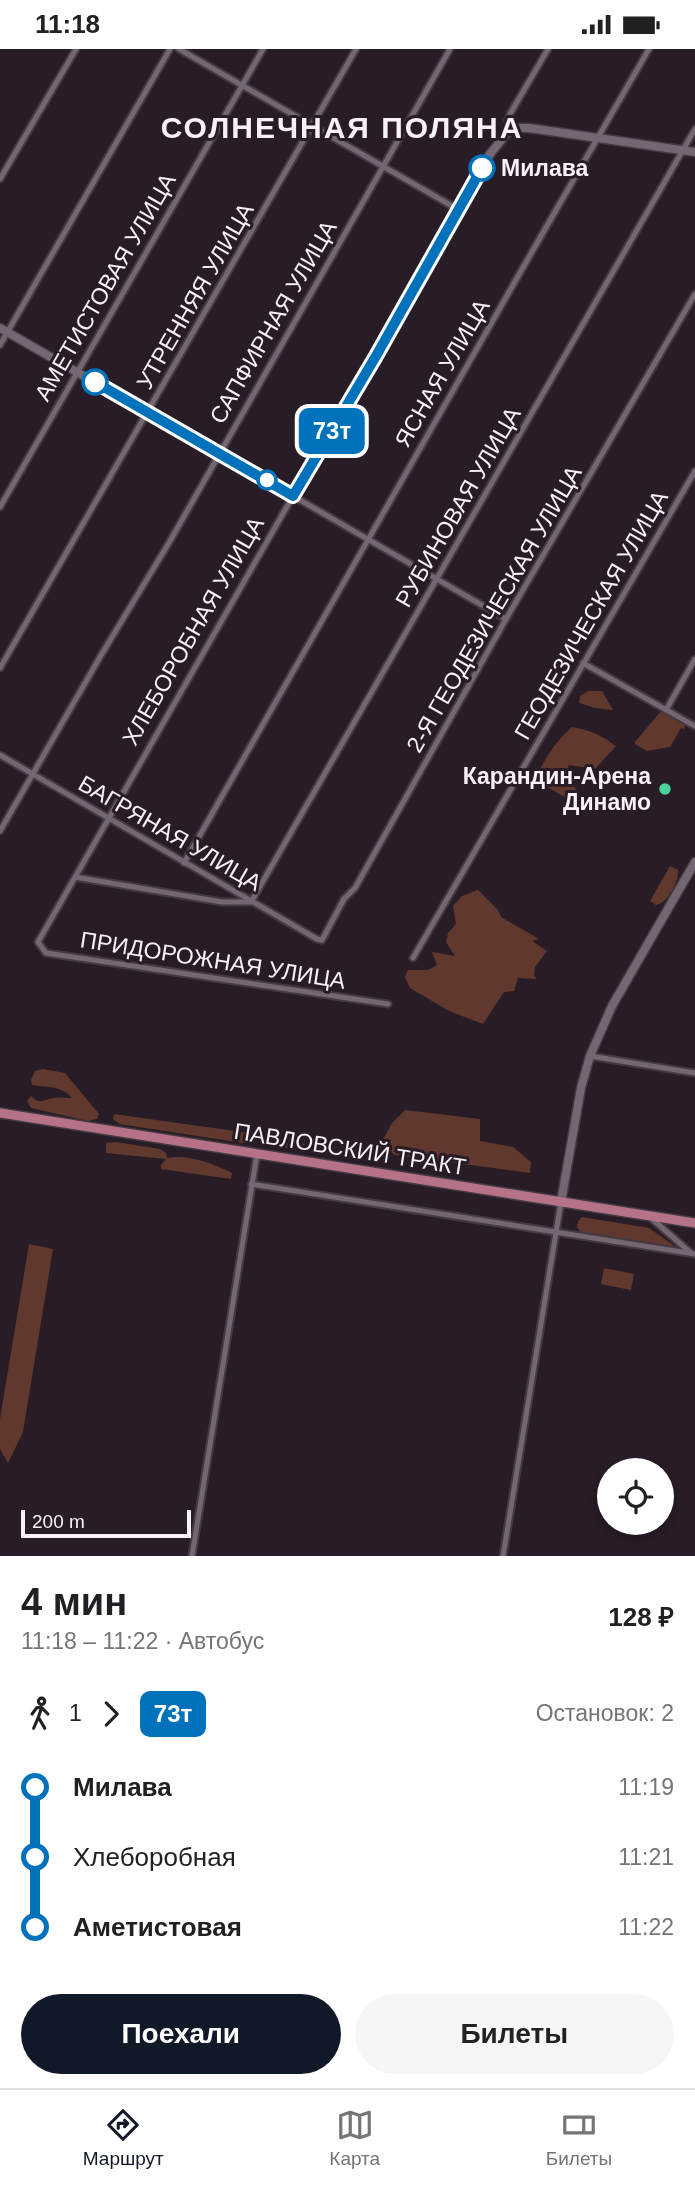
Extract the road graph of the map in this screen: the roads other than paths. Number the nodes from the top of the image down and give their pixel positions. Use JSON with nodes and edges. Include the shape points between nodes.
{"nodes":[{"id":1,"x":76,"y":49,"type":"edge"},
{"id":2,"x":170,"y":49,"type":"edge"},
{"id":3,"x":179,"y":49,"type":"edge"},
{"id":4,"x":263,"y":49,"type":"edge"},
{"id":5,"x":356,"y":49,"type":"edge"},
{"id":6,"x":450,"y":49,"type":"edge"},
{"id":7,"x":548,"y":49,"type":"edge"},
{"id":8,"x":649,"y":49,"type":"edge"},
{"id":9,"x":242,"y":85,"type":"junction"},
{"id":10,"x":312,"y":125,"type":"junction"},
{"id":11,"x":695,"y":129,"type":"edge"},
{"id":12,"x":508,"y":132,"type":"junction"},
{"id":13,"x":598,"y":138,"type":"junction"},
{"id":14,"x":683,"y":150,"type":"junction"},
{"id":15,"x":695,"y":152,"type":"edge"},
{"id":16,"x":382,"y":166,"type":"junction"},
{"id":17,"x":0,"y":179,"type":"edge"},
{"id":18,"x":459,"y":211,"type":"junction"},
{"id":19,"x":695,"y":294,"type":"edge"},
{"id":20,"x":4,"y":330,"type":"edge"},
{"id":21,"x":0,"y":345,"type":"edge"},
{"id":22,"x":77,"y":372,"type":"junction"},
{"id":23,"x":148,"y":413,"type":"junction"},
{"id":24,"x":219,"y":453,"type":"junction"},
{"id":25,"x":695,"y":471,"type":"edge"},
{"id":26,"x":293,"y":496,"type":"junction"},
{"id":27,"x":0,"y":507,"type":"edge"},
{"id":28,"x":368,"y":538,"type":"junction"},
{"id":29,"x":437,"y":578,"type":"junction"},
{"id":30,"x":506,"y":619,"type":"junction"},
{"id":31,"x":695,"y":659,"type":"edge"},
{"id":32,"x":583,"y":663,"type":"junction"},
{"id":33,"x":0,"y":668,"type":"edge"},
{"id":34,"x":666,"y":710,"type":"junction"},
{"id":35,"x":695,"y":726,"type":"edge"},
{"id":36,"x":0,"y":755,"type":"edge"},
{"id":37,"x":33,"y":773,"type":"junction"},
{"id":38,"x":109,"y":819,"type":"junction"},
{"id":39,"x":0,"y":831,"type":"edge"},
{"id":40,"x":695,"y":862,"type":"edge"},
{"id":41,"x":184,"y":863,"type":"junction"},
{"id":42,"x":75,"y":877,"type":"junction"},
{"id":43,"x":251,"y":902,"type":"junction"},
{"id":44,"x":322,"y":940,"type":"joint"},
{"id":45,"x":38,"y":942,"type":"joint"},
{"id":46,"x":413,"y":958,"type":"dead end"},
{"id":47,"x":388,"y":1004,"type":"dead end"},
{"id":48,"x":590,"y":1056,"type":"junction"},
{"id":49,"x":695,"y":1073,"type":"edge"},
{"id":50,"x":0,"y":1113,"type":"edge"},
{"id":51,"x":257,"y":1154,"type":"junction"},
{"id":52,"x":251,"y":1184,"type":"junction"},
{"id":53,"x":561,"y":1202,"type":"junction"},
{"id":54,"x":650,"y":1216,"type":"junction"},
{"id":55,"x":695,"y":1223,"type":"edge"},
{"id":56,"x":555,"y":1231,"type":"junction"},
{"id":57,"x":693,"y":1253,"type":"edge"},
{"id":58,"x":192,"y":1556,"type":"edge"},
{"id":59,"x":503,"y":1556,"type":"edge"}],
"edges":[{"from":1,"to":17,"type":"street"},
{"from":2,"to":20,"type":"street"},
{"from":3,"to":9,"type":"street"},
{"from":4,"to":9,"type":"street","name":"АМЕТИСТОВАЯ УЛИЦА"},
{"from":5,"to":10,"type":"street","name":"УТРЕННЯЯ УЛИЦА"},
{"from":6,"to":16,"type":"street","name":"САПФИРНАЯ УЛИЦА"},
{"from":7,"to":12,"type":"street","name":"ХЛЕБОРОБНАЯ УЛИЦА","via":[[510,114]]},
{"from":8,"to":13,"type":"street","name":"ЯСНАЯ УЛИЦА"},
{"from":9,"to":10,"type":"street"},
{"from":9,"to":22,"type":"street","name":"АМЕТИСТОВАЯ УЛИЦА"},
{"from":10,"to":16,"type":"street"},
{"from":10,"to":23,"type":"street","name":"УТРЕННЯЯ УЛИЦА"},
{"from":11,"to":14,"type":"street","name":"РУБИНОВАЯ УЛИЦА"},
{"from":12,"to":13,"type":"street","via":[[529,128]]},
{"from":12,"to":18,"type":"street","name":"ХЛЕБОРОБНАЯ УЛИЦА","via":[[490,154]]},
{"from":13,"to":14,"type":"street"},
{"from":13,"to":28,"type":"street","name":"ЯСНАЯ УЛИЦА"},
{"from":14,"to":15,"type":"street"},
{"from":14,"to":29,"type":"street","name":"РУБИНОВАЯ УЛИЦА"},
{"from":16,"to":18,"type":"street"},
{"from":16,"to":24,"type":"street","name":"САПФИРНАЯ УЛИЦА"},
{"from":18,"to":26,"type":"street","name":"ХЛЕБОРОБНАЯ УЛИЦА"},
{"from":19,"to":30,"type":"street","name":"2-Я ГЕОДЕЗИЧЕСКАЯ УЛИЦА"},
{"from":20,"to":21,"type":"street"},
{"from":20,"to":22,"type":"street"},
{"from":22,"to":23,"type":"street"},
{"from":22,"to":27,"type":"street","name":"АМЕТИСТОВАЯ УЛИЦА"},
{"from":23,"to":24,"type":"street"},
{"from":23,"to":33,"type":"street","name":"УТРЕННЯЯ УЛИЦА"},
{"from":24,"to":26,"type":"street"},
{"from":24,"to":37,"type":"street","name":"САПФИРНАЯ УЛИЦА"},
{"from":25,"to":32,"type":"street","name":"ГЕОДЕЗИЧЕСКАЯ УЛИЦА"},
{"from":26,"to":28,"type":"street"},
{"from":26,"to":38,"type":"street","name":"ХЛЕБОРОБНАЯ УЛИЦА"},
{"from":28,"to":29,"type":"street"},
{"from":28,"to":41,"type":"street","name":"ЯСНАЯ УЛИЦА"},
{"from":29,"to":30,"type":"street"},
{"from":29,"to":43,"type":"street","name":"РУБИНОВАЯ УЛИЦА"},
{"from":30,"to":44,"type":"street","name":"2-Я ГЕОДЕЗИЧЕСКАЯ УЛИЦА"},
{"from":31,"to":34,"type":"street"},
{"from":32,"to":34,"type":"street"},
{"from":32,"to":46,"type":"street","name":"ГЕОДЕЗИЧЕСКАЯ УЛИЦА"},
{"from":34,"to":35,"type":"street"},
{"from":36,"to":37,"type":"street","name":"БАГРЯНАЯ УЛИЦА"},
{"from":37,"to":38,"type":"street","name":"БАГРЯНАЯ УЛИЦА"},
{"from":37,"to":39,"type":"street","name":"САПФИРНАЯ УЛИЦА"},
{"from":38,"to":41,"type":"street","name":"БАГРЯНАЯ УЛИЦА"},
{"from":38,"to":42,"type":"street","name":"ХЛЕБОРОБНАЯ УЛИЦА"},
{"from":40,"to":48,"type":"street","via":[[612,1006]]},
{"from":41,"to":43,"type":"street","name":"БАГРЯНАЯ УЛИЦА"},
{"from":42,"to":43,"type":"street","via":[[222,902]]},
{"from":42,"to":45,"type":"street","name":"ХЛЕБОРОБНАЯ УЛИЦА"},
{"from":43,"to":44,"type":"street","name":"БАГРЯНАЯ УЛИЦА"},
{"from":45,"to":47,"type":"street","name":"ПРИДОРОЖНАЯ УЛИЦА","via":[[46,953]]},
{"from":48,"to":49,"type":"street"},
{"from":48,"to":53,"type":"street"},
{"from":50,"to":51,"type":"main road","name":"ПАВЛОВСКИЙ ТРАКТ"},
{"from":51,"to":52,"type":"street"},
{"from":51,"to":53,"type":"main road","name":"ПАВЛОВСКИЙ ТРАКТ"},
{"from":52,"to":56,"type":"street"},
{"from":52,"to":58,"type":"street"},
{"from":53,"to":54,"type":"main road","name":"ПАВЛОВСКИЙ ТРАКТ"},
{"from":53,"to":56,"type":"street"},
{"from":54,"to":55,"type":"main road","name":"ПАВЛОВСКИЙ ТРАКТ"},
{"from":54,"to":57,"type":"street"},
{"from":56,"to":57,"type":"street"},
{"from":56,"to":59,"type":"street"}]}
